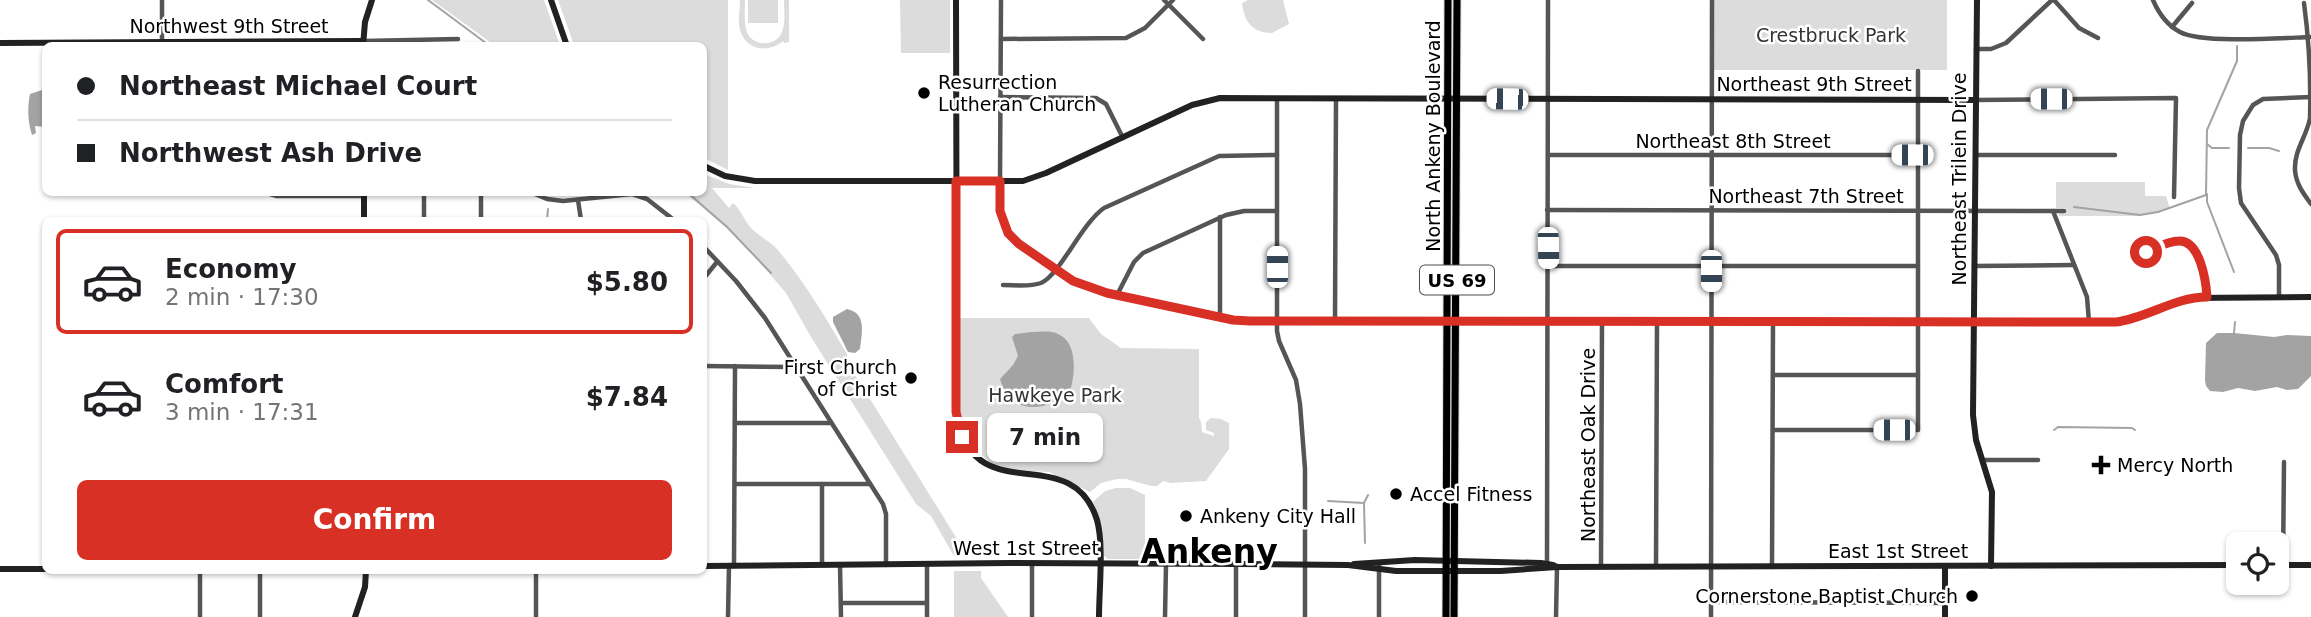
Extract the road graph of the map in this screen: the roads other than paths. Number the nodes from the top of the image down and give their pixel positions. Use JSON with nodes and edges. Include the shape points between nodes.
{"nodes":[{"id":1,"x":162,"y":0,"type":"edge"},
{"id":2,"x":372,"y":0,"type":"edge"},
{"id":3,"x":551,"y":0,"type":"edge"},
{"id":4,"x":956,"y":0,"type":"edge"},
{"id":5,"x":1001,"y":0,"type":"edge"},
{"id":6,"x":1448,"y":0,"type":"edge"},
{"id":7,"x":1457,"y":0,"type":"edge"},
{"id":8,"x":1548,"y":0,"type":"edge"},
{"id":9,"x":1712,"y":0,"type":"edge"},
{"id":10,"x":1976,"y":0,"type":"edge"},
{"id":11,"x":2053,"y":0,"type":"edge"},
{"id":12,"x":2153,"y":0,"type":"edge"},
{"id":13,"x":1169,"y":2,"type":"edge"},
{"id":14,"x":2304,"y":2,"type":"dead end"},
{"id":15,"x":2192,"y":3,"type":"dead end"},
{"id":16,"x":2172,"y":27,"type":"junction"},
{"id":17,"x":2310,"y":37,"type":"edge"},
{"id":18,"x":458,"y":38,"type":"dead end"},
{"id":19,"x":2098,"y":38,"type":"dead end"},
{"id":20,"x":1001,"y":39,"type":"junction"},
{"id":21,"x":1203,"y":39,"type":"dead end"},
{"id":22,"x":162,"y":42,"type":"edge"},
{"id":23,"x":363,"y":42,"type":"edge"},
{"id":24,"x":429,"y":42,"type":"edge"},
{"id":25,"x":567,"y":42,"type":"edge"},
{"id":26,"x":0,"y":43,"type":"edge"},
{"id":27,"x":42,"y":43,"type":"edge"},
{"id":28,"x":1976,"y":49,"type":"junction"},
{"id":29,"x":1918,"y":71,"type":"dead end"},
{"id":30,"x":1000,"y":97,"type":"junction"},
{"id":31,"x":2311,"y":97,"type":"edge"},
{"id":32,"x":1277,"y":99,"type":"junction"},
{"id":33,"x":1336,"y":99,"type":"junction"},
{"id":34,"x":1453,"y":99,"type":"junction"},
{"id":35,"x":1712,"y":99,"type":"junction"},
{"id":36,"x":1548,"y":100,"type":"junction"},
{"id":37,"x":1918,"y":100,"type":"junction"},
{"id":38,"x":1975,"y":100,"type":"junction"},
{"id":39,"x":1123,"y":138,"type":"junction"},
{"id":40,"x":1712,"y":154,"type":"junction"},
{"id":41,"x":1277,"y":155,"type":"junction"},
{"id":42,"x":1548,"y":155,"type":"junction"},
{"id":43,"x":1918,"y":155,"type":"junction"},
{"id":44,"x":1975,"y":155,"type":"junction"},
{"id":45,"x":2115,"y":155,"type":"dead end"},
{"id":46,"x":707,"y":167,"type":"edge"},
{"id":47,"x":956,"y":181,"type":"junction"},
{"id":48,"x":1000,"y":181,"type":"junction"},
{"id":49,"x":364,"y":196,"type":"edge"},
{"id":50,"x":424,"y":196,"type":"edge"},
{"id":51,"x":481,"y":196,"type":"edge"},
{"id":52,"x":542,"y":196,"type":"edge"},
{"id":53,"x":600,"y":196,"type":"edge"},
{"id":54,"x":639,"y":196,"type":"edge"},
{"id":55,"x":2174,"y":197,"type":"dead end"},
{"id":56,"x":578,"y":200,"type":"junction"},
{"id":57,"x":2311,"y":204,"type":"edge"},
{"id":58,"x":1547,"y":210,"type":"junction"},
{"id":59,"x":1711,"y":210,"type":"junction"},
{"id":60,"x":1918,"y":210,"type":"junction"},
{"id":61,"x":1975,"y":210,"type":"junction"},
{"id":62,"x":1277,"y":211,"type":"junction"},
{"id":63,"x":2053,"y":211,"type":"junction"},
{"id":64,"x":2064,"y":211,"type":"dead end"},
{"id":65,"x":364,"y":217,"type":"edge"},
{"id":66,"x":424,"y":217,"type":"edge"},
{"id":67,"x":481,"y":217,"type":"edge"},
{"id":68,"x":581,"y":217,"type":"edge"},
{"id":69,"x":670,"y":217,"type":"edge"},
{"id":70,"x":1220,"y":217,"type":"junction"},
{"id":71,"x":707,"y":250,"type":"edge"},
{"id":72,"x":2133,"y":252,"type":"dead end"},
{"id":73,"x":718,"y":262,"type":"junction"},
{"id":74,"x":2074,"y":265,"type":"junction"},
{"id":75,"x":1548,"y":266,"type":"junction"},
{"id":76,"x":1711,"y":266,"type":"junction"},
{"id":77,"x":1918,"y":266,"type":"junction"},
{"id":78,"x":1974,"y":266,"type":"junction"},
{"id":79,"x":1055,"y":269,"type":"junction"},
{"id":80,"x":707,"y":275,"type":"edge"},
{"id":81,"x":1003,"y":285,"type":"dead end"},
{"id":82,"x":1117,"y":295,"type":"junction"},
{"id":83,"x":2207,"y":297,"type":"junction"},
{"id":84,"x":2279,"y":297,"type":"junction"},
{"id":85,"x":2311,"y":297,"type":"edge"},
{"id":86,"x":1220,"y":317,"type":"junction"},
{"id":87,"x":1277,"y":321,"type":"junction"},
{"id":88,"x":1335,"y":321,"type":"junction"},
{"id":89,"x":1452,"y":322,"type":"junction"},
{"id":90,"x":1547,"y":322,"type":"junction"},
{"id":91,"x":1602,"y":322,"type":"junction"},
{"id":92,"x":1657,"y":322,"type":"junction"},
{"id":93,"x":1773,"y":322,"type":"junction"},
{"id":94,"x":1918,"y":322,"type":"junction"},
{"id":95,"x":1974,"y":322,"type":"junction"},
{"id":96,"x":2089,"y":322,"type":"junction"},
{"id":97,"x":1711,"y":323,"type":"junction"},
{"id":98,"x":707,"y":366,"type":"edge"},
{"id":99,"x":735,"y":366,"type":"junction"},
{"id":100,"x":796,"y":367,"type":"junction"},
{"id":101,"x":1773,"y":375,"type":"junction"},
{"id":102,"x":1918,"y":375,"type":"junction"},
{"id":103,"x":735,"y":423,"type":"junction"},
{"id":104,"x":831,"y":423,"type":"junction"},
{"id":105,"x":1773,"y":430,"type":"junction"},
{"id":106,"x":1982,"y":460,"type":"junction"},
{"id":107,"x":2038,"y":460,"type":"dead end"},
{"id":108,"x":2284,"y":462,"type":"dead end"},
{"id":109,"x":734,"y":484,"type":"junction"},
{"id":110,"x":822,"y":484,"type":"junction"},
{"id":111,"x":870,"y":484,"type":"junction"},
{"id":112,"x":2281,"y":532,"type":"edge"},
{"id":113,"x":1032,"y":563,"type":"junction"},
{"id":114,"x":1099,"y":564,"type":"junction"},
{"id":115,"x":1166,"y":564,"type":"junction"},
{"id":116,"x":1236,"y":564,"type":"junction"},
{"id":117,"x":1547,"y":564,"type":"junction"},
{"id":118,"x":732,"y":565,"type":"junction"},
{"id":119,"x":822,"y":565,"type":"junction"},
{"id":120,"x":841,"y":565,"type":"junction"},
{"id":121,"x":886,"y":565,"type":"junction"},
{"id":122,"x":926,"y":565,"type":"junction"},
{"id":123,"x":1305,"y":565,"type":"junction"},
{"id":124,"x":1379,"y":565,"type":"junction"},
{"id":125,"x":2226,"y":565,"type":"edge"},
{"id":126,"x":2289,"y":565,"type":"edge"},
{"id":127,"x":2311,"y":565,"type":"edge"},
{"id":128,"x":707,"y":566,"type":"edge"},
{"id":129,"x":1451,"y":566,"type":"junction"},
{"id":130,"x":1945,"y":566,"type":"junction"},
{"id":131,"x":1991,"y":566,"type":"junction"},
{"id":132,"x":1601,"y":567,"type":"junction"},
{"id":133,"x":1656,"y":567,"type":"junction"},
{"id":134,"x":1710,"y":567,"type":"junction"},
{"id":135,"x":1772,"y":567,"type":"junction"},
{"id":136,"x":1558,"y":568,"type":"junction"},
{"id":137,"x":0,"y":569,"type":"edge"},
{"id":138,"x":42,"y":569,"type":"edge"},
{"id":139,"x":200,"y":574,"type":"edge"},
{"id":140,"x":260,"y":574,"type":"edge"},
{"id":141,"x":366,"y":574,"type":"edge"},
{"id":142,"x":536,"y":574,"type":"edge"},
{"id":143,"x":1711,"y":602,"type":"junction"},
{"id":144,"x":841,"y":603,"type":"junction"},
{"id":145,"x":927,"y":603,"type":"junction"},
{"id":146,"x":1945,"y":603,"type":"junction"},
{"id":147,"x":200,"y":617,"type":"edge"},
{"id":148,"x":260,"y":617,"type":"edge"},
{"id":149,"x":355,"y":617,"type":"edge"},
{"id":150,"x":536,"y":617,"type":"edge"},
{"id":151,"x":729,"y":617,"type":"edge"},
{"id":152,"x":841,"y":617,"type":"edge"},
{"id":153,"x":927,"y":617,"type":"edge"},
{"id":154,"x":1032,"y":617,"type":"edge"},
{"id":155,"x":1099,"y":617,"type":"edge"},
{"id":156,"x":1166,"y":617,"type":"edge"},
{"id":157,"x":1236,"y":617,"type":"edge"},
{"id":158,"x":1305,"y":617,"type":"edge"},
{"id":159,"x":1379,"y":617,"type":"edge"},
{"id":160,"x":1446,"y":617,"type":"edge"},
{"id":161,"x":1454,"y":617,"type":"edge"},
{"id":162,"x":1556,"y":617,"type":"edge"},
{"id":163,"x":1711,"y":617,"type":"edge"},
{"id":164,"x":1945,"y":617,"type":"edge"}],
"edges":[{"from":1,"to":22,"type":"street"},
{"from":2,"to":23,"type":"street"},
{"from":3,"to":25,"type":"street"},
{"from":4,"to":47,"type":"street"},
{"from":5,"to":20,"type":"street"},
{"from":6,"to":34,"type":"main road","name":"North Ankeny Boulevard","number":"US 69"},
{"from":7,"to":34,"type":"main road","name":"North Ankeny Boulevard","number":"US 69"},
{"from":8,"to":36,"type":"street"},
{"from":9,"to":35,"type":"street"},
{"from":10,"to":28,"type":"street","name":"Northeast Trilein Drive"},
{"from":11,"to":19,"type":"street","via":[[2079,28]]},
{"from":11,"to":28,"type":"street","via":[[2006,43]]},
{"from":12,"to":16,"type":"street"},
{"from":13,"to":20,"type":"street","via":[[1145,29],[1126,38]]},
{"from":13,"to":21,"type":"street"},
{"from":14,"to":17,"type":"street"},
{"from":15,"to":16,"type":"street"},
{"from":16,"to":17,"type":"street","via":[[2190,37]]},
{"from":17,"to":31,"type":"street"},
{"from":18,"to":24,"type":"street","name":"Northwest 9th Street"},
{"from":20,"to":30,"type":"street"},
{"from":26,"to":27,"type":"street","name":"Northwest 9th Street"},
{"from":28,"to":38,"type":"street","name":"Northeast Trilein Drive"},
{"from":29,"to":37,"type":"street"},
{"from":30,"to":39,"type":"street","via":[[1097,98],[1106,104]]},
{"from":30,"to":48,"type":"street"},
{"from":31,"to":57,"type":"street","via":[[2308,130],[2298,149],[2295,170]]},
{"from":31,"to":84,"type":"street","via":[[2263,99],[2253,105],[2243,121],[2239,144],[2241,203],[2276,255]]},
{"from":32,"to":33,"type":"street"},
{"from":32,"to":39,"type":"street","via":[[1202,101]]},
{"from":32,"to":41,"type":"street"},
{"from":33,"to":34,"type":"street"},
{"from":33,"to":88,"type":"street"},
{"from":34,"to":36,"type":"street","name":"Northeast 9th Street"},
{"from":34,"to":89,"type":"main road","name":"North Ankeny Boulevard","number":"US 69"},
{"from":35,"to":36,"type":"street","name":"Northeast 9th Street"},
{"from":35,"to":37,"type":"street","name":"Northeast 9th Street"},
{"from":35,"to":40,"type":"street"},
{"from":36,"to":42,"type":"street"},
{"from":37,"to":38,"type":"street","name":"Northeast 9th Street"},
{"from":37,"to":43,"type":"street"},
{"from":38,"to":44,"type":"street","name":"Northeast Trilein Drive"},
{"from":38,"to":55,"type":"street","name":"Northeast 9th Street","via":[[2176,98]]},
{"from":39,"to":48,"type":"street","via":[[1034,178]]},
{"from":40,"to":42,"type":"street","name":"Northeast 8th Street"},
{"from":40,"to":43,"type":"street","name":"Northeast 8th Street"},
{"from":40,"to":59,"type":"street"},
{"from":41,"to":62,"type":"street"},
{"from":41,"to":79,"type":"street","via":[[1219,156],[1104,208]]},
{"from":42,"to":58,"type":"street"},
{"from":43,"to":60,"type":"street"},
{"from":44,"to":45,"type":"street"},
{"from":44,"to":61,"type":"street","name":"Northeast Trilein Drive"},
{"from":46,"to":47,"type":"street","via":[[755,181]]},
{"from":47,"to":48,"type":"street"},
{"from":47,"to":114,"type":"street","via":[[956,412],[962,437],[977,457],[991,466],[1047,475],[1077,489],[1098,525]]},
{"from":48,"to":79,"type":"street","via":[[1000,211],[1006,230]]},
{"from":49,"to":65,"type":"street"},
{"from":50,"to":66,"type":"street"},
{"from":51,"to":67,"type":"street"},
{"from":52,"to":56,"type":"street"},
{"from":53,"to":56,"type":"street"},
{"from":54,"to":69,"type":"street"},
{"from":56,"to":68,"type":"street"},
{"from":58,"to":59,"type":"street","name":"Northeast 7th Street"},
{"from":58,"to":75,"type":"street"},
{"from":59,"to":60,"type":"street","name":"Northeast 7th Street"},
{"from":59,"to":76,"type":"street"},
{"from":60,"to":61,"type":"street","name":"Northeast 7th Street"},
{"from":60,"to":77,"type":"street"},
{"from":61,"to":63,"type":"street","name":"Northeast 7th Street"},
{"from":61,"to":78,"type":"street","name":"Northeast Trilein Drive"},
{"from":62,"to":70,"type":"street"},
{"from":62,"to":87,"type":"street"},
{"from":63,"to":64,"type":"street","name":"Northeast 7th Street"},
{"from":63,"to":74,"type":"street"},
{"from":70,"to":82,"type":"street","via":[[1143,253]]},
{"from":70,"to":86,"type":"street"},
{"from":71,"to":73,"type":"street"},
{"from":72,"to":83,"type":"street","via":[[2175,241],[2188,243],[2204,274]]},
{"from":73,"to":80,"type":"street"},
{"from":73,"to":100,"type":"street","via":[[753,302]]},
{"from":74,"to":78,"type":"street"},
{"from":74,"to":96,"type":"street","via":[[2087,297]]},
{"from":75,"to":76,"type":"street"},
{"from":75,"to":90,"type":"street"},
{"from":76,"to":77,"type":"street"},
{"from":76,"to":97,"type":"street"},
{"from":77,"to":94,"type":"street"},
{"from":78,"to":95,"type":"street","name":"Northeast Trilein Drive"},
{"from":79,"to":81,"type":"street","via":[[1038,284]]},
{"from":79,"to":82,"type":"street","via":[[1082,286]]},
{"from":82,"to":86,"type":"street"},
{"from":83,"to":84,"type":"street"},
{"from":83,"to":96,"type":"street","via":[[2183,299],[2124,321]]},
{"from":84,"to":85,"type":"street"},
{"from":86,"to":87,"type":"street"},
{"from":87,"to":88,"type":"street"},
{"from":87,"to":123,"type":"street","via":[[1279,341],[1299,394],[1305,465]]},
{"from":88,"to":89,"type":"street"},
{"from":89,"to":90,"type":"street"},
{"from":89,"to":129,"type":"main road","name":"North Ankeny Boulevard","number":"US 69"},
{"from":90,"to":91,"type":"street"},
{"from":90,"to":117,"type":"street"},
{"from":91,"to":92,"type":"street"},
{"from":91,"to":132,"type":"street","name":"Northeast Oak Drive"},
{"from":92,"to":97,"type":"street"},
{"from":92,"to":133,"type":"street"},
{"from":93,"to":94,"type":"street"},
{"from":93,"to":97,"type":"street"},
{"from":93,"to":101,"type":"street"},
{"from":94,"to":95,"type":"street"},
{"from":94,"to":102,"type":"street"},
{"from":95,"to":96,"type":"street"},
{"from":95,"to":106,"type":"street","name":"Northeast Trilein Drive","via":[[1973,415]]},
{"from":97,"to":134,"type":"street"},
{"from":98,"to":99,"type":"street"},
{"from":99,"to":100,"type":"street"},
{"from":99,"to":103,"type":"street"},
{"from":100,"to":104,"type":"street"},
{"from":101,"to":102,"type":"street"},
{"from":101,"to":105,"type":"street"},
{"from":102,"to":105,"type":"street","via":[[1918,430]]},
{"from":103,"to":104,"type":"street"},
{"from":103,"to":109,"type":"street"},
{"from":104,"to":111,"type":"street"},
{"from":105,"to":135,"type":"street"},
{"from":106,"to":107,"type":"street"},
{"from":106,"to":131,"type":"street","name":"Northeast Trilein Drive","via":[[1992,492]]},
{"from":108,"to":112,"type":"street"},
{"from":109,"to":110,"type":"street"},
{"from":109,"to":118,"type":"street"},
{"from":110,"to":111,"type":"street"},
{"from":110,"to":119,"type":"street"},
{"from":111,"to":121,"type":"street","via":[[886,511]]},
{"from":113,"to":114,"type":"street","name":"West 1st Street"},
{"from":113,"to":122,"type":"street","name":"West 1st Street"},
{"from":113,"to":154,"type":"street"},
{"from":114,"to":115,"type":"street","name":"West 1st Street"},
{"from":114,"to":155,"type":"street"},
{"from":115,"to":116,"type":"street","name":"West 1st Street"},
{"from":115,"to":156,"type":"street"},
{"from":116,"to":123,"type":"street","name":"West 1st Street"},
{"from":116,"to":157,"type":"street"},
{"from":117,"to":129,"type":"street","name":"East 1st Street"},
{"from":117,"to":136,"type":"street","name":"East 1st Street"},
{"from":118,"to":119,"type":"street","name":"West 1st Street"},
{"from":118,"to":128,"type":"street","name":"West 1st Street"},
{"from":118,"to":151,"type":"street"},
{"from":119,"to":120,"type":"street","name":"West 1st Street"},
{"from":120,"to":121,"type":"street","name":"West 1st Street"},
{"from":120,"to":144,"type":"street"},
{"from":121,"to":122,"type":"street","name":"West 1st Street"},
{"from":122,"to":145,"type":"street"},
{"from":123,"to":124,"type":"street","name":"West 1st Street"},
{"from":123,"to":158,"type":"street"},
{"from":124,"to":129,"type":"street","name":"West 1st Street"},
{"from":124,"to":159,"type":"street"},
{"from":125,"to":131,"type":"street","name":"East 1st Street"},
{"from":126,"to":127,"type":"street"},
{"from":129,"to":136,"type":"street","name":"East 1st Street"},
{"from":129,"to":160,"type":"main road","number":"US 69"},
{"from":129,"to":161,"type":"main road","number":"US 69"},
{"from":130,"to":131,"type":"street","name":"East 1st Street"},
{"from":130,"to":135,"type":"street","name":"East 1st Street"},
{"from":130,"to":146,"type":"street"},
{"from":132,"to":133,"type":"street","name":"East 1st Street"},
{"from":132,"to":136,"type":"street","name":"East 1st Street"},
{"from":133,"to":134,"type":"street","name":"East 1st Street"},
{"from":134,"to":135,"type":"street","name":"East 1st Street"},
{"from":134,"to":143,"type":"street"},
{"from":136,"to":162,"type":"street"},
{"from":137,"to":138,"type":"street"},
{"from":139,"to":147,"type":"street"},
{"from":140,"to":148,"type":"street"},
{"from":141,"to":149,"type":"street"},
{"from":142,"to":150,"type":"street"},
{"from":143,"to":146,"type":"street"},
{"from":143,"to":163,"type":"street"},
{"from":144,"to":145,"type":"street"},
{"from":144,"to":152,"type":"street"},
{"from":145,"to":153,"type":"street"},
{"from":146,"to":164,"type":"street"}]}
